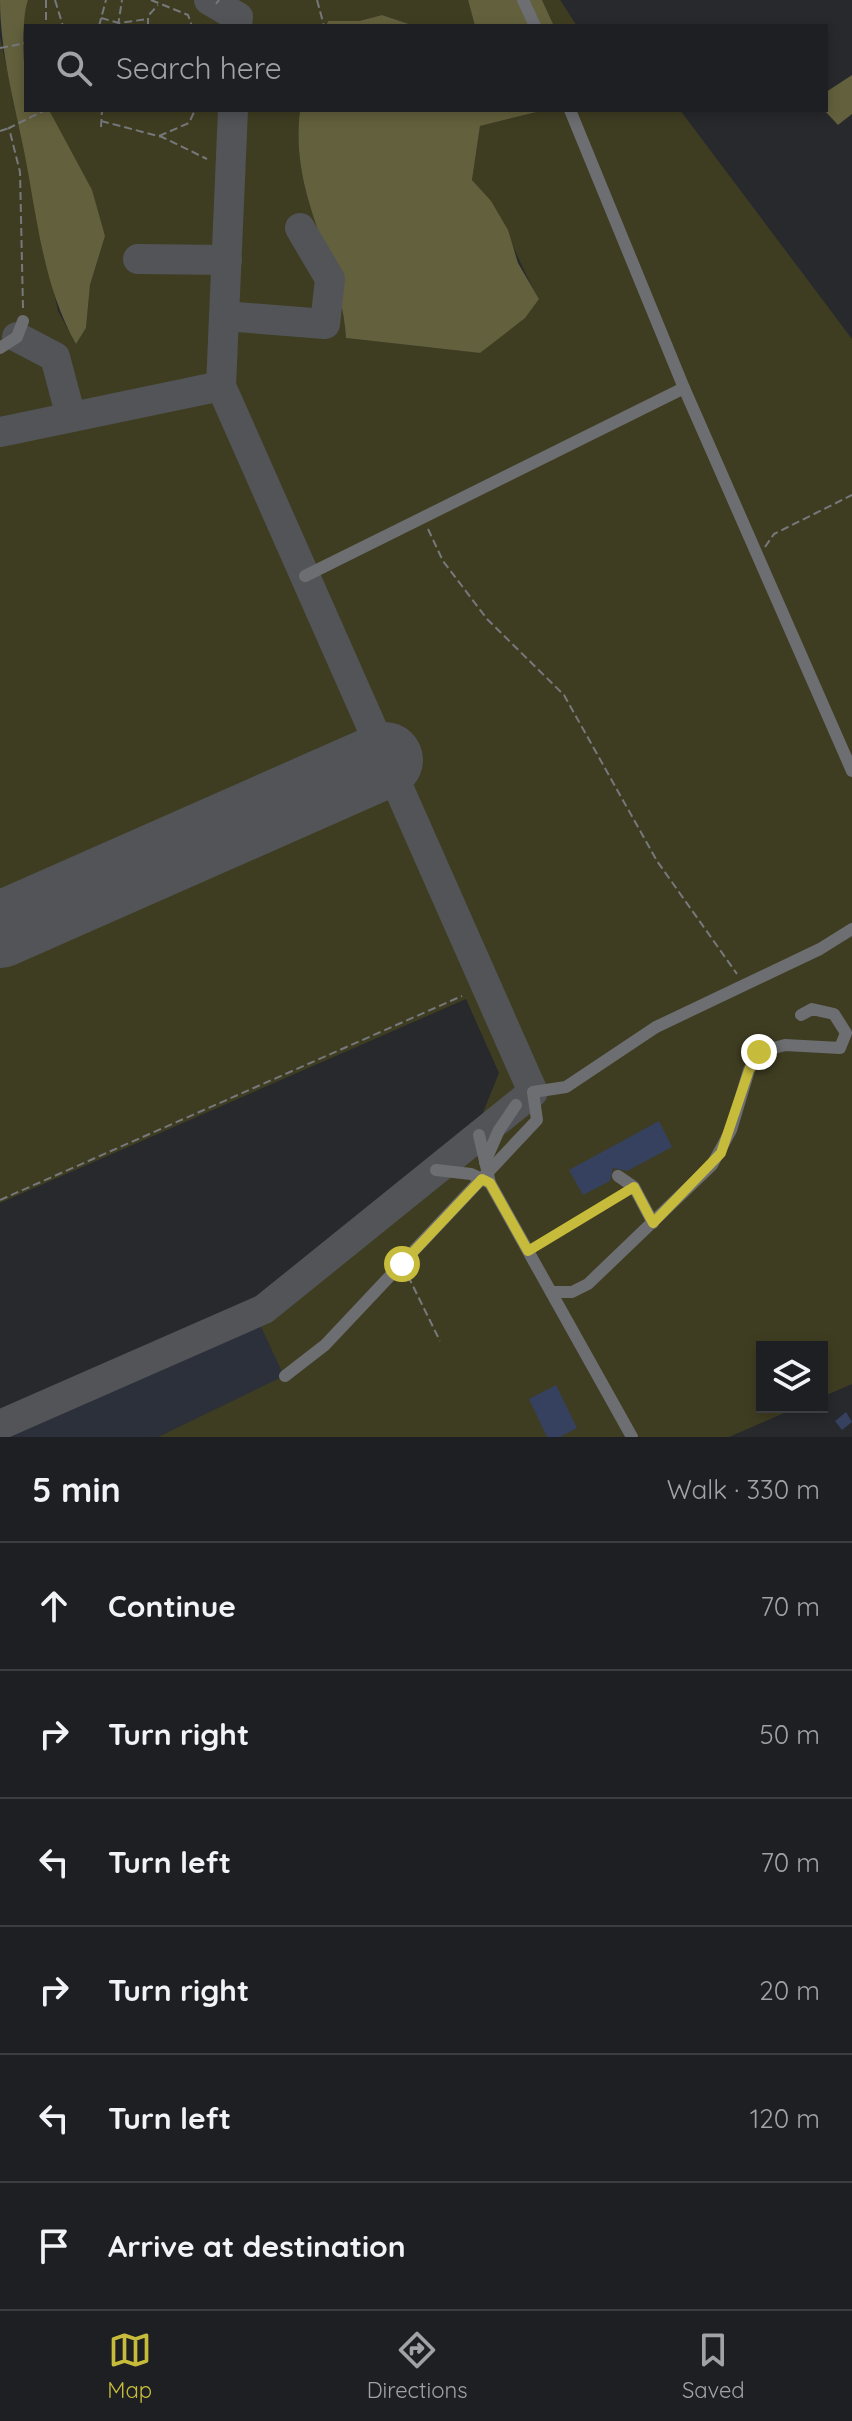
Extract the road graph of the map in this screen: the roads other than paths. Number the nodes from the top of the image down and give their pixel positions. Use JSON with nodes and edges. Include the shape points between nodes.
{"nodes":[{"id":1,"x":523,"y":0,"type":"edge"},
{"id":2,"x":534,"y":24,"type":"edge"},
{"id":3,"x":571,"y":112,"type":"edge"},
{"id":4,"x":23,"y":321,"type":"road end"},
{"id":5,"x":0,"y":348,"type":"edge"},
{"id":6,"x":684,"y":388,"type":"junction"},
{"id":7,"x":305,"y":576,"type":"dead end"},
{"id":8,"x":852,"y":771,"type":"edge"},
{"id":9,"x":852,"y":929,"type":"edge"},
{"id":10,"x":801,"y":1015,"type":"dead end"},
{"id":11,"x":516,"y":1105,"type":"dead end"},
{"id":12,"x":479,"y":1135,"type":"dead end"},
{"id":13,"x":436,"y":1170,"type":"dead end"},
{"id":14,"x":486,"y":1175,"type":"junction"},
{"id":15,"x":618,"y":1176,"type":"dead end"},
{"id":16,"x":653,"y":1223,"type":"junction"},
{"id":17,"x":551,"y":1292,"type":"junction"},
{"id":18,"x":285,"y":1376,"type":"dead end"},
{"id":19,"x":632,"y":1437,"type":"edge"}],
"edges":[{"from":1,"to":2,"type":"lane"},
{"from":3,"to":6,"type":"lane"},
{"from":4,"to":5,"type":"lane","via":[[17,337]]},
{"from":6,"to":7,"type":"lane"},
{"from":6,"to":8,"type":"lane"},
{"from":9,"to":14,"type":"lane","via":[[656,1027],[566,1087],[533,1092],[537,1120]]},
{"from":10,"to":16,"type":"lane","via":[[812,1009],[834,1014],[846,1033],[840,1048],[785,1045],[759,1052],[721,1153]]},
{"from":11,"to":14,"type":"lane","via":[[499,1130]]},
{"from":12,"to":14,"type":"lane"},
{"from":13,"to":14,"type":"lane"},
{"from":14,"to":17,"type":"lane"},
{"from":14,"to":18,"type":"lane","via":[[325,1345]]},
{"from":15,"to":16,"type":"lane","via":[[634,1187]]},
{"from":16,"to":17,"type":"lane","via":[[588,1284],[572,1292]]},
{"from":17,"to":19,"type":"lane"}]}
